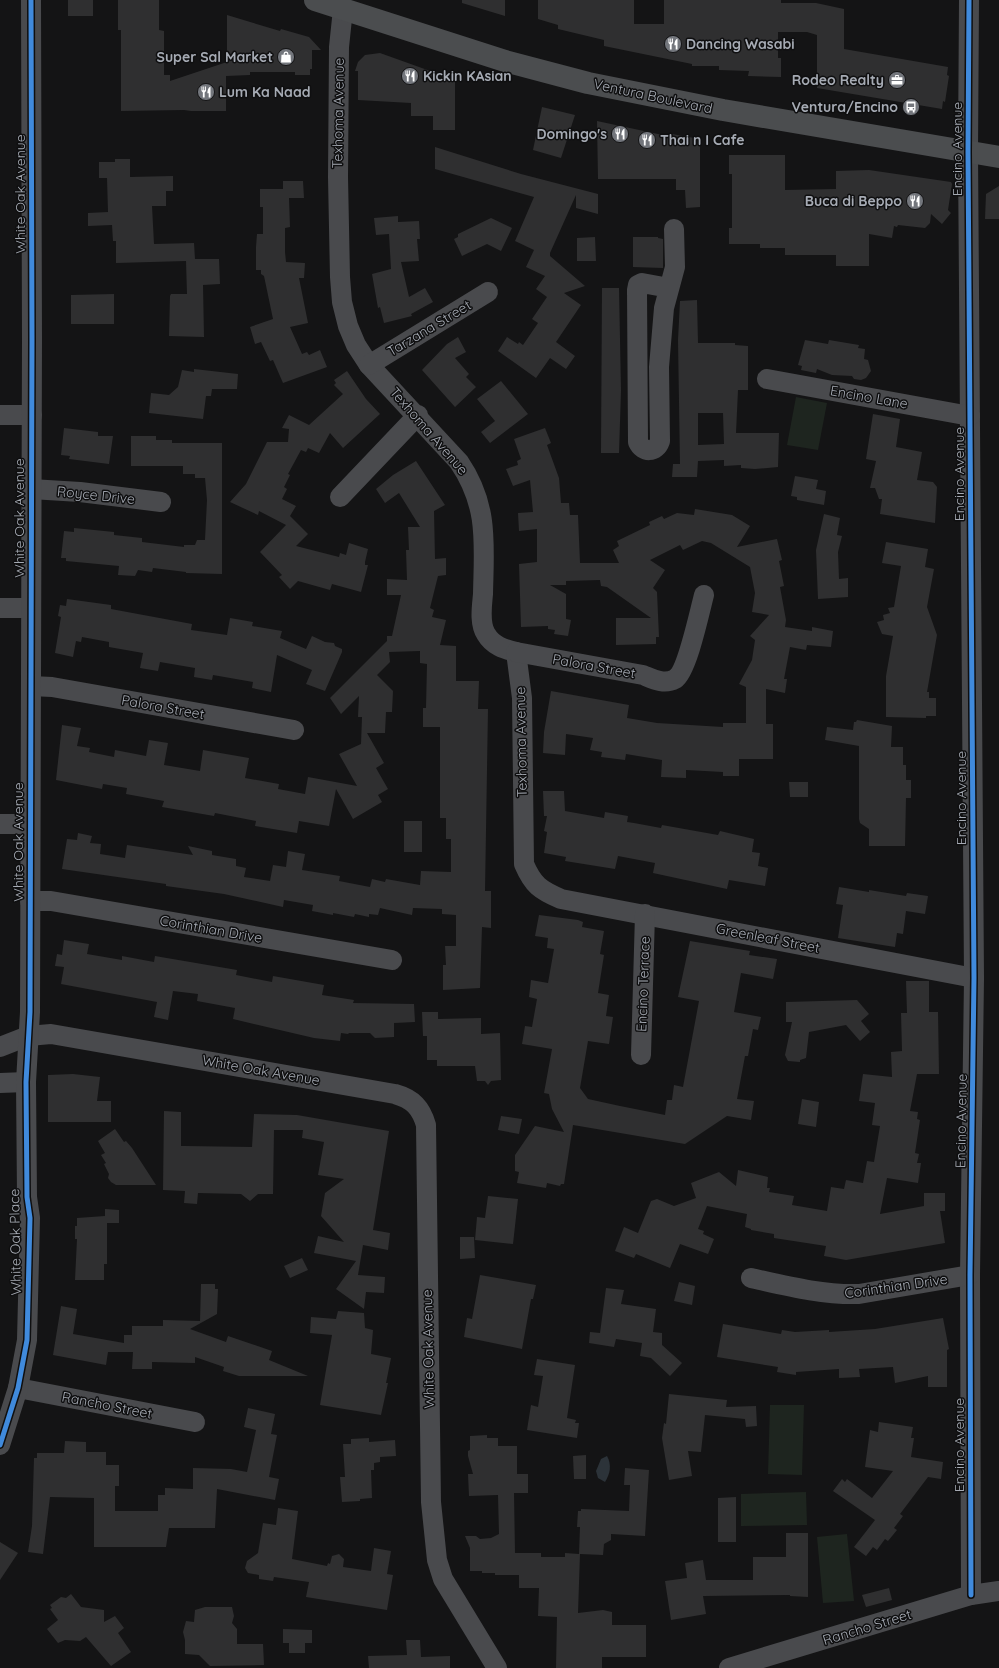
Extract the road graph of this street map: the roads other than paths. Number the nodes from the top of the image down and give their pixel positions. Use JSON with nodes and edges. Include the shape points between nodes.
{"nodes":[{"id":1,"x":31,"y":0,"type":"edge"},
{"id":2,"x":315,"y":0,"type":"edge"},
{"id":3,"x":969,"y":0,"type":"edge"},
{"id":4,"x":343,"y":9,"type":"junction"},
{"id":5,"x":968,"y":152,"type":"junction"},
{"id":6,"x":999,"y":157,"type":"edge"},
{"id":7,"x":674,"y":229,"type":"dead end"},
{"id":8,"x":669,"y":288,"type":"junction"},
{"id":9,"x":488,"y":292,"type":"dead end"},
{"id":10,"x":369,"y":365,"type":"junction"},
{"id":11,"x":637,"y":367,"type":"junction"},
{"id":12,"x":659,"y":367,"type":"junction"},
{"id":13,"x":767,"y":379,"type":"dead end"},
{"id":14,"x":0,"y":415,"type":"edge"},
{"id":15,"x":32,"y":415,"type":"junction"},
{"id":16,"x":418,"y":415,"type":"junction"},
{"id":17,"x":970,"y":416,"type":"junction"},
{"id":18,"x":31,"y":489,"type":"junction"},
{"id":19,"x":340,"y":496,"type":"dead end"},
{"id":20,"x":161,"y":502,"type":"dead end"},
{"id":21,"x":704,"y":595,"type":"dead end"},
{"id":22,"x":0,"y":608,"type":"edge"},
{"id":23,"x":31,"y":608,"type":"junction"},
{"id":24,"x":516,"y":652,"type":"junction"},
{"id":25,"x":31,"y":686,"type":"junction"},
{"id":26,"x":294,"y":730,"type":"dead end"},
{"id":27,"x":0,"y":824,"type":"edge"},
{"id":28,"x":30,"y":824,"type":"junction"},
{"id":29,"x":561,"y":899,"type":"joint"},
{"id":30,"x":30,"y":901,"type":"junction"},
{"id":31,"x":645,"y":914,"type":"junction"},
{"id":32,"x":392,"y":960,"type":"dead end"},
{"id":33,"x":974,"y":978,"type":"junction"},
{"id":34,"x":28,"y":1036,"type":"junction"},
{"id":35,"x":0,"y":1047,"type":"edge"},
{"id":36,"x":641,"y":1055,"type":"dead end"},
{"id":37,"x":26,"y":1082,"type":"junction"},
{"id":38,"x":0,"y":1083,"type":"edge"},
{"id":39,"x":970,"y":1275,"type":"junction"},
{"id":40,"x":751,"y":1278,"type":"dead end"},
{"id":41,"x":18,"y":1388,"type":"junction"},
{"id":42,"x":195,"y":1422,"type":"dead end"},
{"id":43,"x":0,"y":1445,"type":"edge"},
{"id":44,"x":999,"y":1591,"type":"edge"},
{"id":45,"x":971,"y":1595,"type":"junction"},
{"id":46,"x":497,"y":1668,"type":"edge"},
{"id":47,"x":733,"y":1668,"type":"edge"}],
"edges":[{"from":1,"to":15,"type":"street","name":"White Oak Avenue"},
{"from":2,"to":4,"type":"main road","name":"Ventura Boulevard"},
{"from":3,"to":5,"type":"street","name":"Encino Avenue"},
{"from":4,"to":5,"type":"main road","name":"Ventura Boulevard","via":[[505,61],[588,83],[723,110]]},
{"from":4,"to":10,"type":"street","name":"Texhoma Avenue","via":[[339,47],[338,177],[342,302],[356,345]]},
{"from":5,"to":6,"type":"main road","name":"Ventura Boulevard"},
{"from":5,"to":17,"type":"street","name":"Encino Avenue"},
{"from":7,"to":8,"type":"street","via":[[674,268]]},
{"from":8,"to":11,"type":"street","via":[[642,283],[638,285]]},
{"from":8,"to":12,"type":"street","via":[[664,308]]},
{"from":9,"to":10,"type":"street","name":"Tarzana Street"},
{"from":10,"to":16,"type":"street","name":"Texhoma Avenue"},
{"from":11,"to":12,"type":"street"},
{"from":11,"to":12,"type":"street","via":[[638,442],[640,447],[653,451],[660,441]]},
{"from":13,"to":17,"type":"street","name":"Encino Lane"},
{"from":14,"to":15,"type":"street"},
{"from":15,"to":18,"type":"street","name":"White Oak Avenue"},
{"from":16,"to":19,"type":"street"},
{"from":16,"to":24,"type":"street","name":"Texhoma Avenue","via":[[459,462],[469,477],[479,501],[484,529],[482,618],[485,633],[499,647]]},
{"from":17,"to":33,"type":"street","name":"Encino Avenue"},
{"from":18,"to":20,"type":"street","name":"Royce Drive"},
{"from":18,"to":23,"type":"street","name":"White Oak Avenue"},
{"from":21,"to":24,"type":"street","name":"Palora Street","via":[[684,667],[677,678],[671,680],[657,681],[643,675]]},
{"from":22,"to":23,"type":"street"},
{"from":23,"to":25,"type":"street","name":"White Oak Avenue"},
{"from":24,"to":29,"type":"street","name":"Texhoma Avenue","via":[[522,698],[524,864],[531,880],[545,892]]},
{"from":25,"to":26,"type":"street","name":"Palora Street","via":[[52,687]]},
{"from":25,"to":28,"type":"street","name":"White Oak Avenue"},
{"from":27,"to":28,"type":"street"},
{"from":28,"to":30,"type":"street","name":"White Oak Avenue"},
{"from":29,"to":31,"type":"street","name":"Greenleaf Street"},
{"from":30,"to":32,"type":"street","name":"Corinthian Drive","via":[[51,901]]},
{"from":30,"to":34,"type":"street","name":"White Oak Avenue"},
{"from":31,"to":33,"type":"street","name":"Greenleaf Street"},
{"from":31,"to":36,"type":"street","name":"Encino Terrace"},
{"from":33,"to":39,"type":"street","name":"Encino Avenue"},
{"from":34,"to":35,"type":"street"},
{"from":34,"to":37,"type":"street","name":"White Oak Place"},
{"from":34,"to":46,"type":"street","name":"White Oak Avenue","via":[[51,1034],[395,1094],[415,1103],[423,1114],[426,1125],[430,1479],[437,1560],[443,1579]]},
{"from":37,"to":38,"type":"street"},
{"from":37,"to":41,"type":"street","name":"White Oak Place","via":[[27,1197],[30,1218],[28,1309],[27,1340]]},
{"from":39,"to":40,"type":"street","name":"Corinthian Drive","via":[[859,1294],[820,1293]]},
{"from":39,"to":45,"type":"street","name":"Encino Avenue"},
{"from":41,"to":42,"type":"street","name":"Rancho Street"},
{"from":41,"to":43,"type":"street","name":"White Oak Place"},
{"from":44,"to":45,"type":"street","name":"Rancho Street"},
{"from":45,"to":47,"type":"street","name":"Rancho Street"}]}
